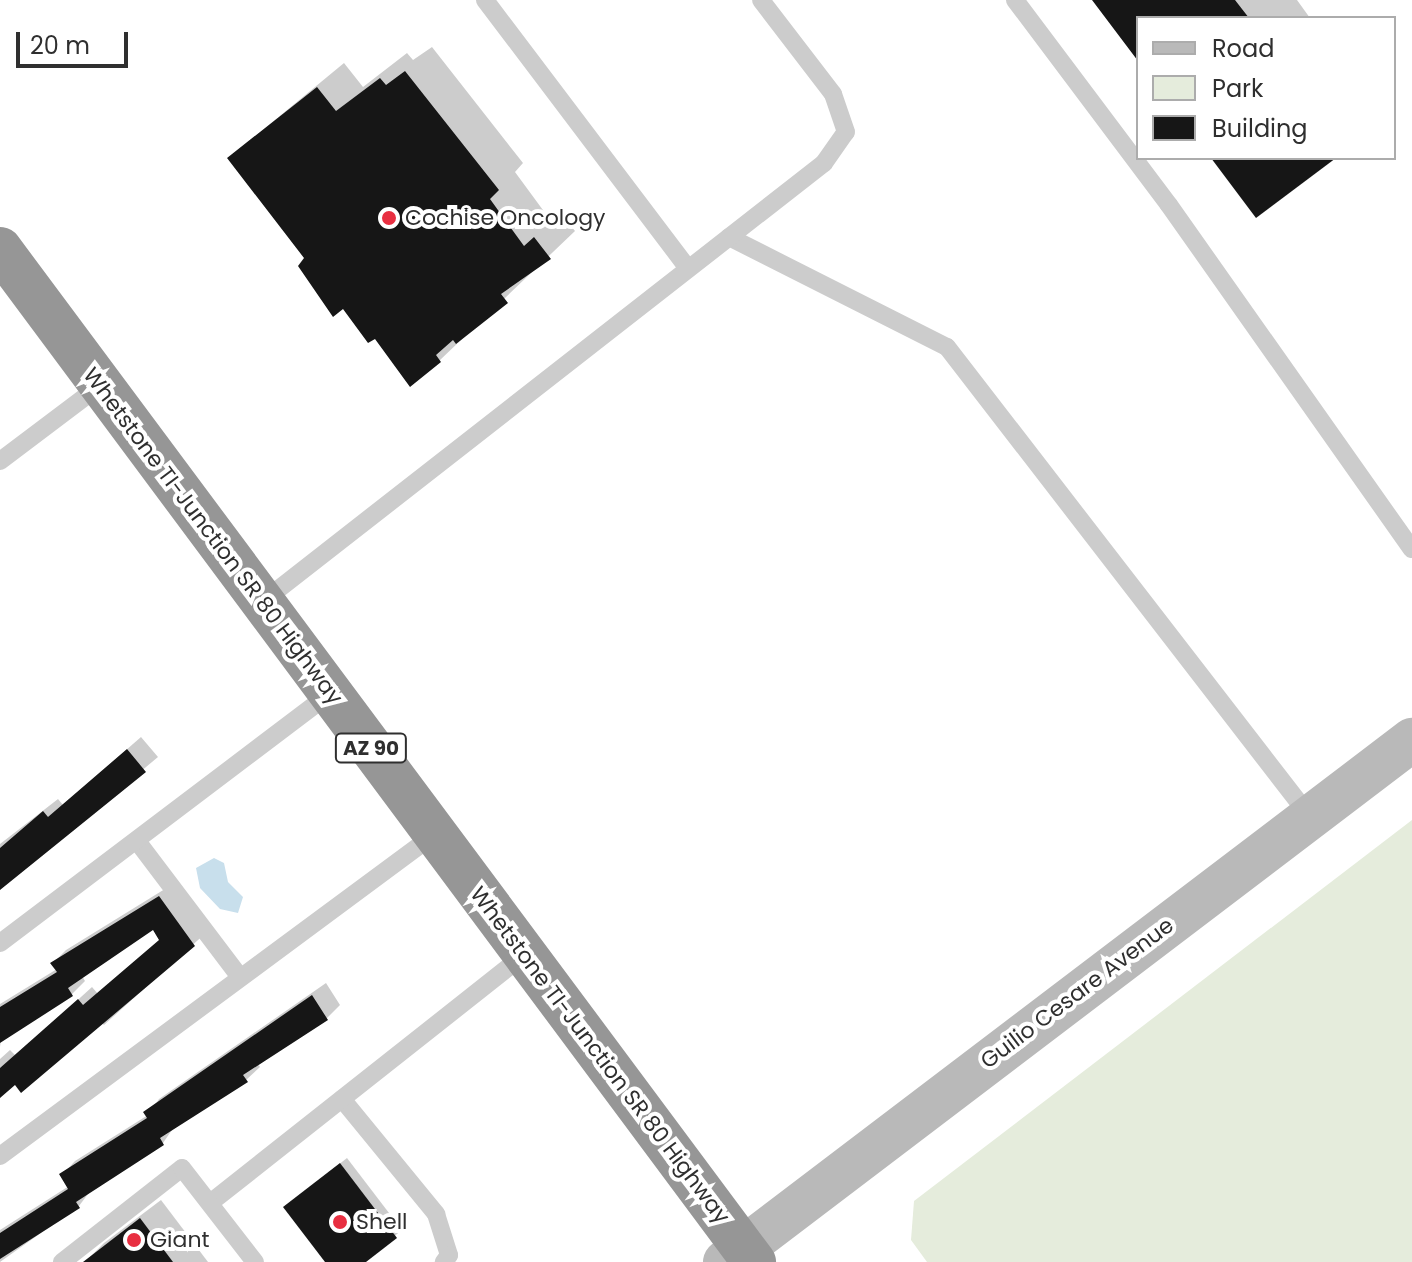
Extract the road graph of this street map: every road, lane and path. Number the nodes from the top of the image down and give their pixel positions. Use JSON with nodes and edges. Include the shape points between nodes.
{"nodes":[{"id":1,"x":485,"y":0,"type":"edge"},
{"id":2,"x":761,"y":0,"type":"edge"},
{"id":3,"x":1015,"y":0,"type":"edge"},
{"id":4,"x":729,"y":237,"type":"junction"},
{"id":5,"x":0,"y":249,"type":"edge"},
{"id":6,"x":688,"y":268,"type":"junction"},
{"id":7,"x":101,"y":385,"type":"junction"},
{"id":8,"x":0,"y":461,"type":"edge"},
{"id":9,"x":1412,"y":549,"type":"edge"},
{"id":10,"x":262,"y":602,"type":"junction"},
{"id":11,"x":330,"y":693,"type":"junction"},
{"id":12,"x":1412,"y":740,"type":"edge"},
{"id":13,"x":1310,"y":817,"type":"junction"},
{"id":14,"x":435,"y":834,"type":"junction"},
{"id":15,"x":137,"y":841,"type":"junction"},
{"id":16,"x":0,"y":943,"type":"edge"},
{"id":17,"x":525,"y":954,"type":"junction"},
{"id":18,"x":239,"y":976,"type":"junction"},
{"id":19,"x":342,"y":1099,"type":"junction"},
{"id":20,"x":0,"y":1156,"type":"edge"},
{"id":21,"x":210,"y":1203,"type":"junction"},
{"id":22,"x":740,"y":1257,"type":"edge"},
{"id":23,"x":62,"y":1262,"type":"edge"},
{"id":24,"x":255,"y":1262,"type":"edge"},
{"id":25,"x":444,"y":1262,"type":"edge"}],
"edges":[{"from":1,"to":6,"type":"lane"},
{"from":2,"to":4,"type":"lane","via":[[833,94],[846,132],[824,163]]},
{"from":3,"to":9,"type":"lane","via":[[1169,205]]},
{"from":4,"to":6,"type":"lane"},
{"from":4,"to":13,"type":"lane","via":[[947,347]]},
{"from":5,"to":7,"type":"highway","name":"Whetstone TI-Junction SR 80 Highway","number":"AZ 90"},
{"from":6,"to":10,"type":"lane"},
{"from":7,"to":8,"type":"lane"},
{"from":7,"to":10,"type":"highway","name":"Whetstone TI-Junction SR 80 Highway","number":"AZ 90"},
{"from":10,"to":11,"type":"highway","name":"Whetstone TI-Junction SR 80 Highway","number":"AZ 90"},
{"from":11,"to":14,"type":"highway","name":"Whetstone TI-Junction SR 80 Highway","number":"AZ 90"},
{"from":11,"to":15,"type":"lane"},
{"from":12,"to":13,"type":"street","name":"Guilio Cesare Avenue"},
{"from":13,"to":22,"type":"street","name":"Guilio Cesare Avenue"},
{"from":14,"to":17,"type":"highway","name":"Whetstone TI-Junction SR 80 Highway","number":"AZ 90"},
{"from":14,"to":18,"type":"lane"},
{"from":15,"to":16,"type":"lane"},
{"from":15,"to":18,"type":"lane"},
{"from":17,"to":19,"type":"lane"},
{"from":17,"to":22,"type":"highway","name":"Whetstone TI-Junction SR 80 Highway","number":"AZ 90"},
{"from":18,"to":20,"type":"lane"},
{"from":19,"to":21,"type":"lane"},
{"from":19,"to":25,"type":"lane","via":[[436,1214],[449,1255]]},
{"from":21,"to":23,"type":"lane","via":[[182,1168]]},
{"from":21,"to":24,"type":"lane"}]}
